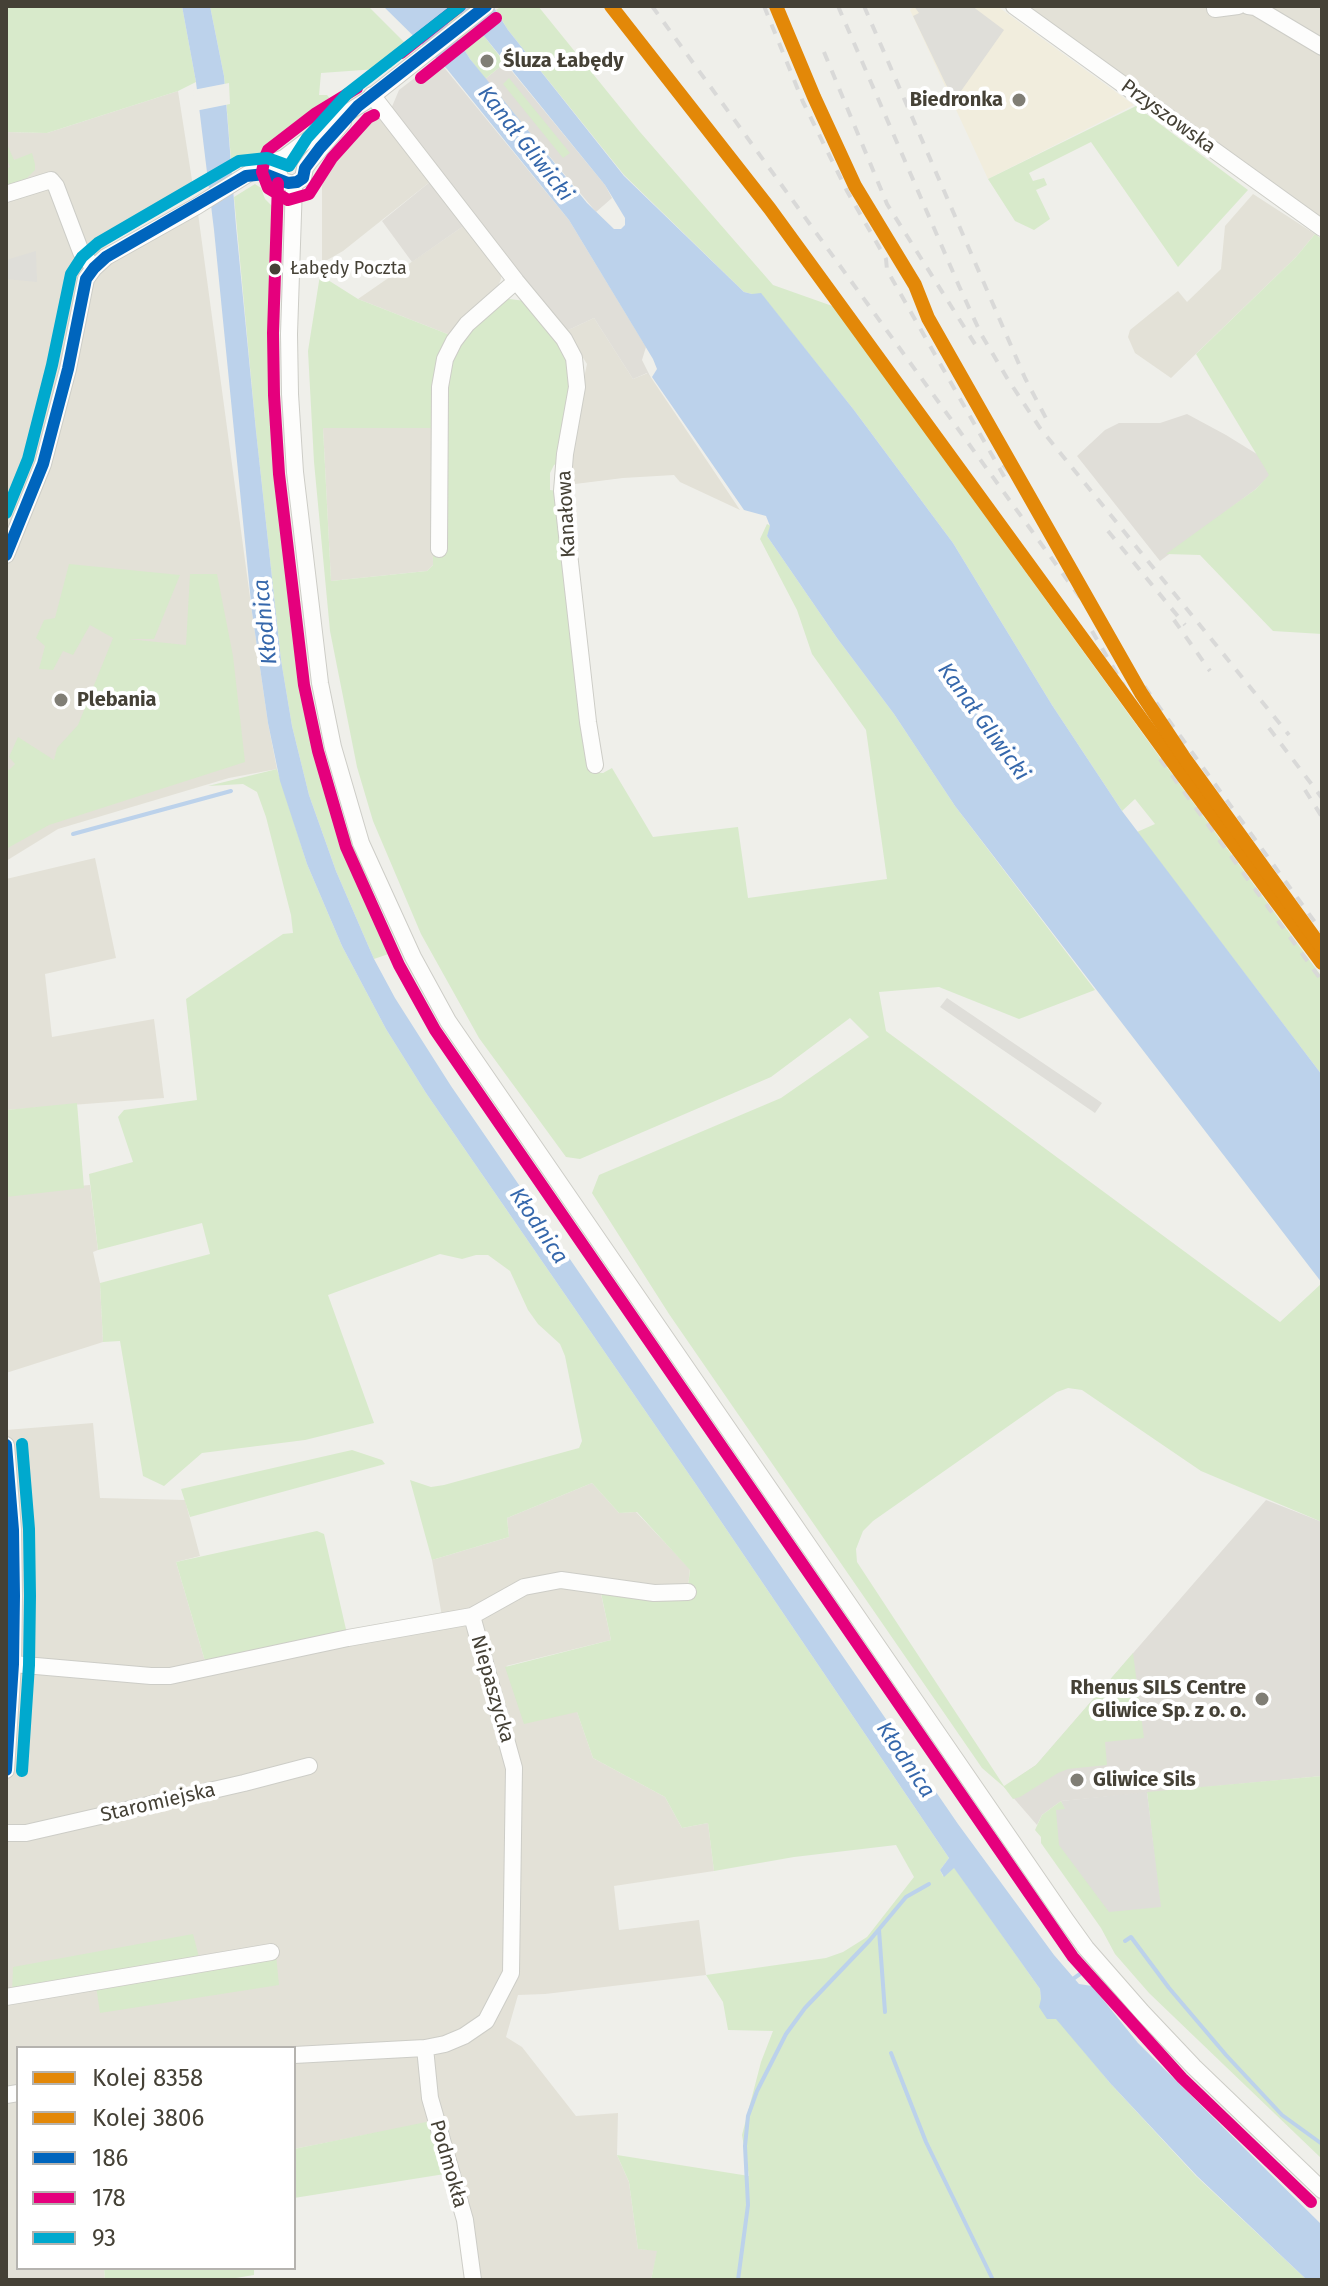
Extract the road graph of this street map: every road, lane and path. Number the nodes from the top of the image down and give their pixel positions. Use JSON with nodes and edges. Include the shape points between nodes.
{"nodes":[{"id":1,"x":486,"y":6,"type":"edge"},
{"id":2,"x":1014,"y":6,"type":"edge"},
{"id":3,"x":1215,"y":6,"type":"edge"},
{"id":4,"x":1238,"y":6,"type":"edge"},
{"id":5,"x":1248,"y":6,"type":"edge"},
{"id":6,"x":1322,"y":47,"type":"edge"},
{"id":7,"x":372,"y":95,"type":"junction"},
{"id":8,"x":358,"y":106,"type":"junction"},
{"id":9,"x":286,"y":157,"type":"junction"},
{"id":10,"x":305,"y":168,"type":"junction"},
{"id":11,"x":246,"y":176,"type":"junction"},
{"id":12,"x":288,"y":181,"type":"junction"},
{"id":13,"x":6,"y":194,"type":"edge"},
{"id":14,"x":1322,"y":228,"type":"edge"},
{"id":15,"x":94,"y":268,"type":"junction"},
{"id":16,"x":516,"y":281,"type":"junction"},
{"id":17,"x":11,"y":532,"type":"edge"},
{"id":18,"x":439,"y":549,"type":"dead end"},
{"id":19,"x":6,"y":555,"type":"edge"},
{"id":20,"x":595,"y":765,"type":"dead end"},
{"id":21,"x":6,"y":1445,"type":"edge"},
{"id":22,"x":688,"y":1592,"type":"dead end"},
{"id":23,"x":472,"y":1616,"type":"junction"},
{"id":24,"x":13,"y":1664,"type":"junction"},
{"id":25,"x":309,"y":1766,"type":"dead end"},
{"id":26,"x":6,"y":1770,"type":"edge"},
{"id":27,"x":6,"y":1833,"type":"edge"},
{"id":28,"x":271,"y":1952,"type":"dead end"},
{"id":29,"x":6,"y":1997,"type":"edge"},
{"id":30,"x":425,"y":2048,"type":"junction"},
{"id":31,"x":296,"y":2055,"type":"edge"},
{"id":32,"x":1322,"y":2190,"type":"edge"},
{"id":33,"x":473,"y":2280,"type":"edge"}],
"edges":[{"from":1,"to":7,"type":"street"},
{"from":2,"to":14,"type":"street","name":"Przyszowska"},
{"from":3,"to":4,"type":"street"},
{"from":5,"to":6,"type":"street"},
{"from":7,"to":8,"type":"street"},
{"from":7,"to":16,"type":"street","name":"Kanałowa"},
{"from":8,"to":9,"type":"street"},
{"from":8,"to":10,"type":"street"},
{"from":9,"to":10,"type":"street","via":[[299,158]]},
{"from":9,"to":11,"type":"street"},
{"from":9,"to":12,"type":"street","via":[[278,168]]},
{"from":10,"to":12,"type":"street","via":[[303,178]]},
{"from":11,"to":12,"type":"street","via":[[258,173]]},
{"from":11,"to":15,"type":"street"},
{"from":12,"to":32,"type":"street","via":[[290,394],[320,683],[361,843],[413,957],[448,1021],[1086,1948],[1194,2067]]},
{"from":13,"to":15,"type":"street","via":[[51,180],[81,252]]},
{"from":15,"to":17,"type":"street","via":[[86,279],[43,464]]},
{"from":16,"to":18,"type":"street","via":[[467,324],[445,359],[440,387]]},
{"from":16,"to":20,"type":"street","name":"Kanałowa","via":[[574,358],[577,387],[562,491]]},
{"from":17,"to":19,"type":"street"},
{"from":21,"to":24,"type":"street","via":[[13,1530]]},
{"from":22,"to":23,"type":"street","via":[[654,1593],[561,1580],[524,1587]]},
{"from":23,"to":24,"type":"street","name":"Niepaszycka","via":[[170,1676]]},
{"from":23,"to":30,"type":"street","name":"Niepaszycka","via":[[514,1768],[511,1973],[486,2021],[464,2036]]},
{"from":24,"to":26,"type":"street"},
{"from":25,"to":27,"type":"street","name":"Staromiejska","via":[[45,1829]]},
{"from":28,"to":29,"type":"street"},
{"from":30,"to":31,"type":"street","name":"Niepaszycka"},
{"from":30,"to":33,"type":"street","name":"Podmokła","via":[[430,2098],[465,2220]]}]}
